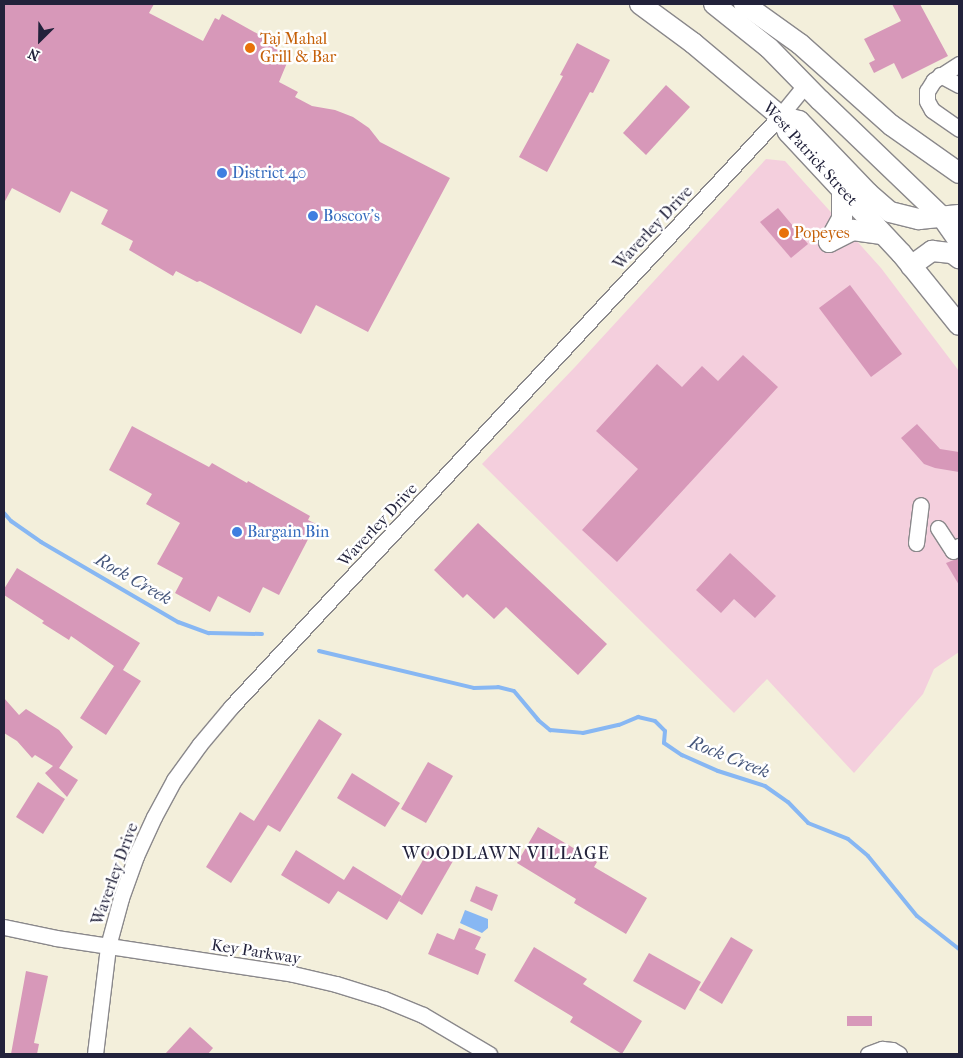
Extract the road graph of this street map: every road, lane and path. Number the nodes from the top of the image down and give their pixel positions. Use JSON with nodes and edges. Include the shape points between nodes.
{"nodes":[{"id":1,"x":640,"y":4,"type":"edge"},
{"id":2,"x":714,"y":4,"type":"edge"},
{"id":3,"x":744,"y":4,"type":"edge"},
{"id":4,"x":959,"y":64,"type":"edge"},
{"id":5,"x":940,"y":75,"type":"junction"},
{"id":6,"x":806,"y":84,"type":"junction"},
{"id":7,"x":959,"y":85,"type":"edge"},
{"id":8,"x":780,"y":116,"type":"junction"},
{"id":9,"x":959,"y":129,"type":"edge"},
{"id":10,"x":959,"y":173,"type":"edge"},
{"id":11,"x":842,"y":190,"type":"junction"},
{"id":12,"x":951,"y":216,"type":"edge"},
{"id":13,"x":882,"y":234,"type":"junction"},
{"id":14,"x":959,"y":241,"type":"edge"},
{"id":15,"x":959,"y":258,"type":"edge"},
{"id":16,"x":912,"y":266,"type":"junction"},
{"id":17,"x":959,"y":326,"type":"edge"},
{"id":18,"x":921,"y":505,"type":"dead end"},
{"id":19,"x":938,"y":528,"type":"dead end"},
{"id":20,"x":916,"y":544,"type":"dead end"},
{"id":21,"x":956,"y":549,"type":"edge"},
{"id":22,"x":4,"y":927,"type":"edge"},
{"id":23,"x":108,"y":946,"type":"junction"},
{"id":24,"x":95,"y":1054,"type":"edge"},
{"id":25,"x":489,"y":1054,"type":"edge"},
{"id":26,"x":868,"y":1054,"type":"edge"},
{"id":27,"x":900,"y":1054,"type":"edge"}],
"edges":[{"from":1,"to":8,"type":"main road","name":"West Patrick Street","via":[[693,43]]},
{"from":2,"to":6,"type":"main road","via":[[769,48]]},
{"from":3,"to":10,"type":"main road","via":[[800,44],[898,130]]},
{"from":4,"to":5,"type":"street"},
{"from":5,"to":7,"type":"street"},
{"from":5,"to":9,"type":"street","via":[[927,91],[928,101],[932,110]]},
{"from":6,"to":8,"type":"street","name":"Waverley Drive"},
{"from":6,"to":12,"type":"main road"},
{"from":8,"to":11,"type":"main road","name":"West Patrick Street","via":[[788,132]]},
{"from":8,"to":12,"type":"main road","via":[[800,121],[890,212],[919,219]]},
{"from":8,"to":23,"type":"street","name":"Waverley Drive","via":[[200,744],[174,780],[136,856]]},
{"from":11,"to":13,"type":"main road","name":"West Patrick Street"},
{"from":11,"to":13,"type":"main road","via":[[842,218],[829,242],[853,230]]},
{"from":12,"to":14,"type":"main road"},
{"from":13,"to":16,"type":"main road","name":"West Patrick Street"},
{"from":15,"to":16,"type":"main road","via":[[952,253],[932,251]]},
{"from":16,"to":17,"type":"main road","name":"West Patrick Street"},
{"from":18,"to":20,"type":"street"},
{"from":19,"to":21,"type":"street"},
{"from":22,"to":23,"type":"street","name":"Key Parkway"},
{"from":23,"to":24,"type":"street","name":"Waverley Drive"},
{"from":23,"to":25,"type":"street","name":"Key Parkway","via":[[293,974],[336,984],[384,998],[423,1015]]},
{"from":26,"to":27,"type":"street","via":[[882,1049]]}]}
